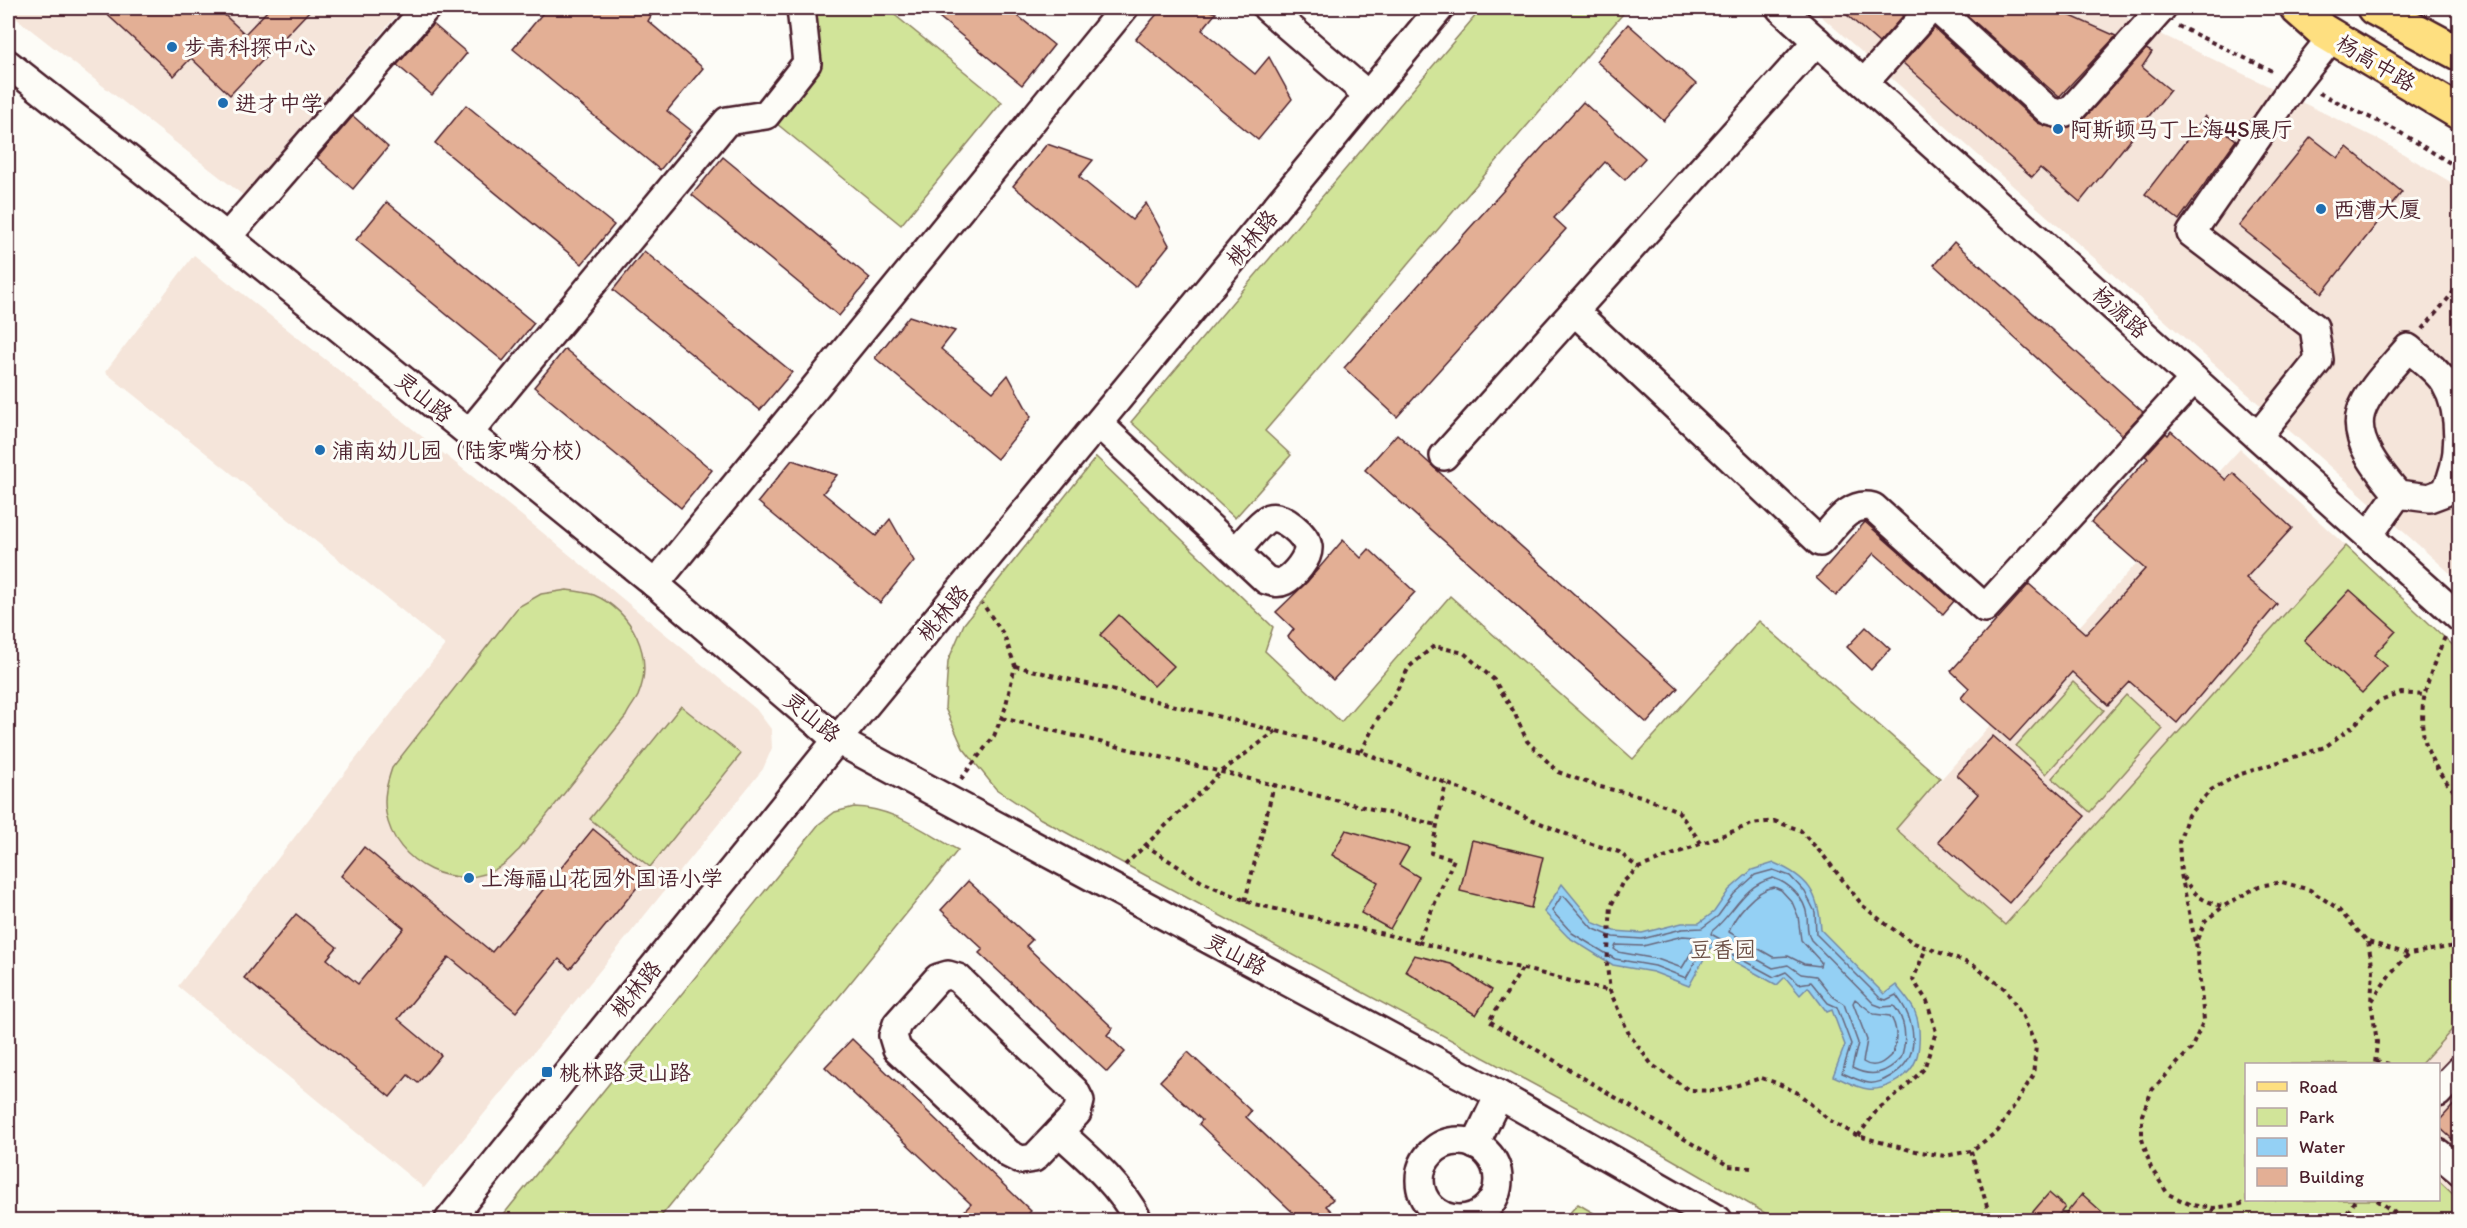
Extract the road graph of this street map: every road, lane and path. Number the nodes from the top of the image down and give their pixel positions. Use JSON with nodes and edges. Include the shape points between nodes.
{"nodes":[{"id":1,"x":426,"y":8,"type":"edge"},
{"id":2,"x":801,"y":8,"type":"edge"},
{"id":3,"x":1124,"y":8,"type":"edge"},
{"id":4,"x":1267,"y":8,"type":"edge"},
{"id":5,"x":1440,"y":8,"type":"edge"},
{"id":6,"x":1780,"y":8,"type":"edge"},
{"id":7,"x":1931,"y":8,"type":"edge"},
{"id":8,"x":1936,"y":8,"type":"edge"},
{"id":9,"x":2162,"y":8,"type":"edge"},
{"id":10,"x":2281,"y":8,"type":"edge"},
{"id":11,"x":2297,"y":8,"type":"edge"},
{"id":12,"x":2374,"y":8,"type":"edge"},
{"id":13,"x":2328,"y":34,"type":"junction"},
{"id":14,"x":1817,"y":41,"type":"junction"},
{"id":15,"x":2460,"y":54,"type":"edge"},
{"id":16,"x":8,"y":64,"type":"edge"},
{"id":17,"x":1864,"y":83,"type":"junction"},
{"id":18,"x":1369,"y":96,"type":"junction"},
{"id":19,"x":2460,"y":113,"type":"edge"},
{"id":20,"x":227,"y":237,"type":"junction"},
{"id":21,"x":2460,"y":284,"type":"edge"},
{"id":22,"x":1574,"y":311,"type":"junction"},
{"id":23,"x":2408,"y":348,"type":"junction"},
{"id":24,"x":2194,"y":379,"type":"junction"},
{"id":25,"x":1099,"y":424,"type":"junction"},
{"id":26,"x":468,"y":433,"type":"junction"},
{"id":27,"x":2258,"y":436,"type":"junction"},
{"id":28,"x":1444,"y":456,"type":"dead end"},
{"id":29,"x":2398,"y":494,"type":"junction"},
{"id":30,"x":2369,"y":535,"type":"junction"},
{"id":31,"x":1236,"y":551,"type":"dead end"},
{"id":32,"x":656,"y":584,"type":"junction"},
{"id":33,"x":967,"y":584,"type":"junction"},
{"id":34,"x":2458,"y":616,"type":"edge"},
{"id":35,"x":1015,"y":666,"type":"junction"},
{"id":36,"x":2424,"y":694,"type":"junction"},
{"id":37,"x":1002,"y":718,"type":"junction"},
{"id":38,"x":1277,"y":731,"type":"junction"},
{"id":39,"x":837,"y":740,"type":"junction"},
{"id":40,"x":1361,"y":752,"type":"junction"},
{"id":41,"x":1221,"y":772,"type":"junction"},
{"id":42,"x":1446,"y":783,"type":"junction"},
{"id":43,"x":1274,"y":785,"type":"junction"},
{"id":44,"x":2460,"y":796,"type":"edge"},
{"id":45,"x":944,"y":797,"type":"junction"},
{"id":46,"x":1437,"y":825,"type":"junction"},
{"id":47,"x":1701,"y":843,"type":"junction"},
{"id":48,"x":1145,"y":845,"type":"junction"},
{"id":49,"x":1638,"y":868,"type":"junction"},
{"id":50,"x":2181,"y":873,"type":"junction"},
{"id":51,"x":1105,"y":884,"type":"junction"},
{"id":52,"x":1245,"y":901,"type":"junction"},
{"id":53,"x":2224,"y":906,"type":"junction"},
{"id":54,"x":1418,"y":942,"type":"junction"},
{"id":55,"x":2196,"y":942,"type":"junction"},
{"id":56,"x":2368,"y":942,"type":"junction"},
{"id":57,"x":2460,"y":945,"type":"edge"},
{"id":58,"x":1926,"y":948,"type":"junction"},
{"id":59,"x":2409,"y":954,"type":"junction"},
{"id":60,"x":1522,"y":969,"type":"junction"},
{"id":61,"x":1610,"y":991,"type":"junction"},
{"id":62,"x":2371,"y":1002,"type":"junction"},
{"id":63,"x":2375,"y":1063,"type":"edge"},
{"id":64,"x":2460,"y":1070,"type":"edge"},
{"id":65,"x":2440,"y":1092,"type":"edge"},
{"id":66,"x":1499,"y":1095,"type":"junction"},
{"id":67,"x":1059,"y":1132,"type":"junction"},
{"id":68,"x":1858,"y":1136,"type":"junction"},
{"id":69,"x":1475,"y":1145,"type":"junction"},
{"id":70,"x":1971,"y":1151,"type":"junction"},
{"id":71,"x":2440,"y":1154,"type":"edge"},
{"id":72,"x":1751,"y":1168,"type":"dead end"},
{"id":73,"x":2460,"y":1171,"type":"edge"},
{"id":74,"x":2248,"y":1201,"type":"edge"},
{"id":75,"x":2354,"y":1201,"type":"edge"},
{"id":76,"x":2378,"y":1201,"type":"edge"},
{"id":77,"x":2214,"y":1208,"type":"junction"},
{"id":78,"x":1438,"y":1218,"type":"edge"},
{"id":79,"x":448,"y":1221,"type":"edge"},
{"id":80,"x":1138,"y":1221,"type":"edge"},
{"id":81,"x":1718,"y":1221,"type":"edge"},
{"id":82,"x":1991,"y":1221,"type":"edge"},
{"id":83,"x":2206,"y":1221,"type":"edge"},
{"id":84,"x":2343,"y":1221,"type":"edge"},
{"id":85,"x":2404,"y":1221,"type":"edge"}],
"edges":[{"from":1,"to":20,"type":"street"},
{"from":2,"to":26,"type":"street","via":[[807,63],[766,115],[727,121]]},
{"from":3,"to":32,"type":"street"},
{"from":4,"to":18,"type":"street"},
{"from":5,"to":18,"type":"street","name":"桃林路"},
{"from":6,"to":14,"type":"street","name":"杨源路"},
{"from":7,"to":17,"type":"street"},
{"from":8,"to":9,"type":"street","via":[[2049,111],[2060,114],[2071,110]]},
{"from":10,"to":13,"type":"street"},
{"from":11,"to":13,"type":"main road","name":"杨高中路"},
{"from":12,"to":15,"type":"main road","name":"杨高中路"},
{"from":13,"to":19,"type":"main road","name":"杨高中路"},
{"from":13,"to":27,"type":"street","via":[[2191,233],[2314,327],[2319,360]]},
{"from":14,"to":17,"type":"street","name":"杨源路"},
{"from":14,"to":22,"type":"street"},
{"from":16,"to":20,"type":"street","name":"灵山路"},
{"from":17,"to":24,"type":"street","name":"杨源路"},
{"from":18,"to":25,"type":"street","name":"桃林路"},
{"from":20,"to":26,"type":"street","name":"灵山路"},
{"from":21,"to":23,"type":"path"},
{"from":22,"to":24,"type":"street","via":[[1821,542],[1852,508],[1862,504],[1873,507],[1985,608]]},
{"from":22,"to":28,"type":"street"},
{"from":23,"to":29,"type":"street","via":[[2365,402],[2360,414],[2366,449]]},
{"from":23,"to":29,"type":"street","via":[[2432,367],[2445,384],[2455,408],[2457,432],[2453,477],[2445,492],[2429,498]]},
{"from":24,"to":27,"type":"street","name":"杨源路"},
{"from":25,"to":31,"type":"street"},
{"from":25,"to":33,"type":"street","name":"桃林路"},
{"from":26,"to":32,"type":"street","name":"灵山路"},
{"from":27,"to":30,"type":"street","name":"杨源路"},
{"from":29,"to":30,"type":"street"},
{"from":30,"to":34,"type":"street","name":"杨源路"},
{"from":32,"to":39,"type":"street","name":"灵山路"},
{"from":33,"to":35,"type":"path","via":[[1004,635]]},
{"from":33,"to":39,"type":"street","name":"桃林路"},
{"from":34,"to":36,"type":"path","via":[[2430,672]]},
{"from":35,"to":37,"type":"path"},
{"from":35,"to":38,"type":"path"},
{"from":36,"to":44,"type":"path","via":[[2423,735],[2445,782]]},
{"from":36,"to":50,"type":"path","via":[[2401,693],[2378,702],[2325,747],[2238,775],[2211,790],[2188,815],[2179,842]]},
{"from":37,"to":41,"type":"path"},
{"from":37,"to":45,"type":"path","via":[[994,736]]},
{"from":38,"to":40,"type":"path"},
{"from":38,"to":41,"type":"path"},
{"from":39,"to":45,"type":"street","name":"灵山路"},
{"from":39,"to":79,"type":"street","name":"桃林路"},
{"from":40,"to":42,"type":"path"},
{"from":40,"to":47,"type":"path","via":[[1410,667],[1434,646],[1464,653],[1494,680],[1527,741],[1558,772],[1678,811]]},
{"from":41,"to":43,"type":"path"},
{"from":41,"to":48,"type":"path"},
{"from":42,"to":46,"type":"path"},
{"from":42,"to":49,"type":"path","via":[[1585,842],[1619,852]]},
{"from":43,"to":46,"type":"path"},
{"from":43,"to":52,"type":"path"},
{"from":45,"to":51,"type":"street","name":"灵山路"},
{"from":46,"to":54,"type":"path","via":[[1431,853],[1454,859]]},
{"from":47,"to":49,"type":"path"},
{"from":47,"to":58,"type":"path","via":[[1752,824],[1774,821],[1800,830],[1863,906]]},
{"from":48,"to":51,"type":"path"},
{"from":48,"to":52,"type":"path","via":[[1202,882]]},
{"from":49,"to":61,"type":"path","via":[[1622,883],[1611,906],[1606,966]]},
{"from":50,"to":53,"type":"path","via":[[2193,894],[2207,903]]},
{"from":50,"to":55,"type":"path"},
{"from":51,"to":66,"type":"street","name":"灵山路"},
{"from":52,"to":54,"type":"path"},
{"from":53,"to":55,"type":"path","via":[[2205,921]]},
{"from":53,"to":56,"type":"path","via":[[2259,886],[2282,882],[2310,890],[2337,908]]},
{"from":54,"to":60,"type":"path"},
{"from":55,"to":77,"type":"path","via":[[2204,1020],[2191,1049],[2152,1090],[2142,1115],[2142,1139],[2151,1168],[2168,1194],[2191,1205]]},
{"from":56,"to":59,"type":"path"},
{"from":56,"to":62,"type":"path","via":[[2373,970]]},
{"from":57,"to":59,"type":"path"},
{"from":58,"to":68,"type":"path","via":[[1913,980],[1927,1001],[1936,1032],[1924,1069],[1877,1110]]},
{"from":58,"to":70,"type":"path","via":[[1973,965],[2005,989],[2036,1046],[2033,1076],[1998,1131]]},
{"from":59,"to":62,"type":"path"},
{"from":60,"to":61,"type":"path"},
{"from":60,"to":72,"type":"path","via":[[1490,1021],[1729,1166]]},
{"from":61,"to":68,"type":"path","via":[[1629,1034],[1652,1065],[1689,1090],[1718,1091],[1761,1078],[1798,1093],[1829,1120]]},
{"from":62,"to":63,"type":"path","via":[[2377,1042]]},
{"from":64,"to":65,"type":"street"},
{"from":66,"to":69,"type":"street"},
{"from":66,"to":81,"type":"street","name":"灵山路"},
{"from":67,"to":67,"type":"street","via":[[1077,1113],[1080,1101],[1076,1091],[958,978],[938,978],[897,1024],[893,1036],[897,1049],[1009,1154],[1021,1160],[1034,1158]]},
{"from":67,"to":80,"type":"street","via":[[1097,1165],[1127,1199]]},
{"from":68,"to":70,"type":"path","via":[[1945,1156]]},
{"from":69,"to":78,"type":"street","via":[[1450,1142],[1437,1148],[1425,1163],[1420,1182],[1422,1195]]},
{"from":69,"to":78,"type":"street","via":[[1493,1162],[1497,1186],[1493,1198],[1476,1215],[1464,1219]]},
{"from":70,"to":82,"type":"path"},
{"from":71,"to":73,"type":"street"},
{"from":74,"to":77,"type":"path"},
{"from":75,"to":84,"type":"path"},
{"from":76,"to":85,"type":"path"},
{"from":77,"to":83,"type":"path"}]}
